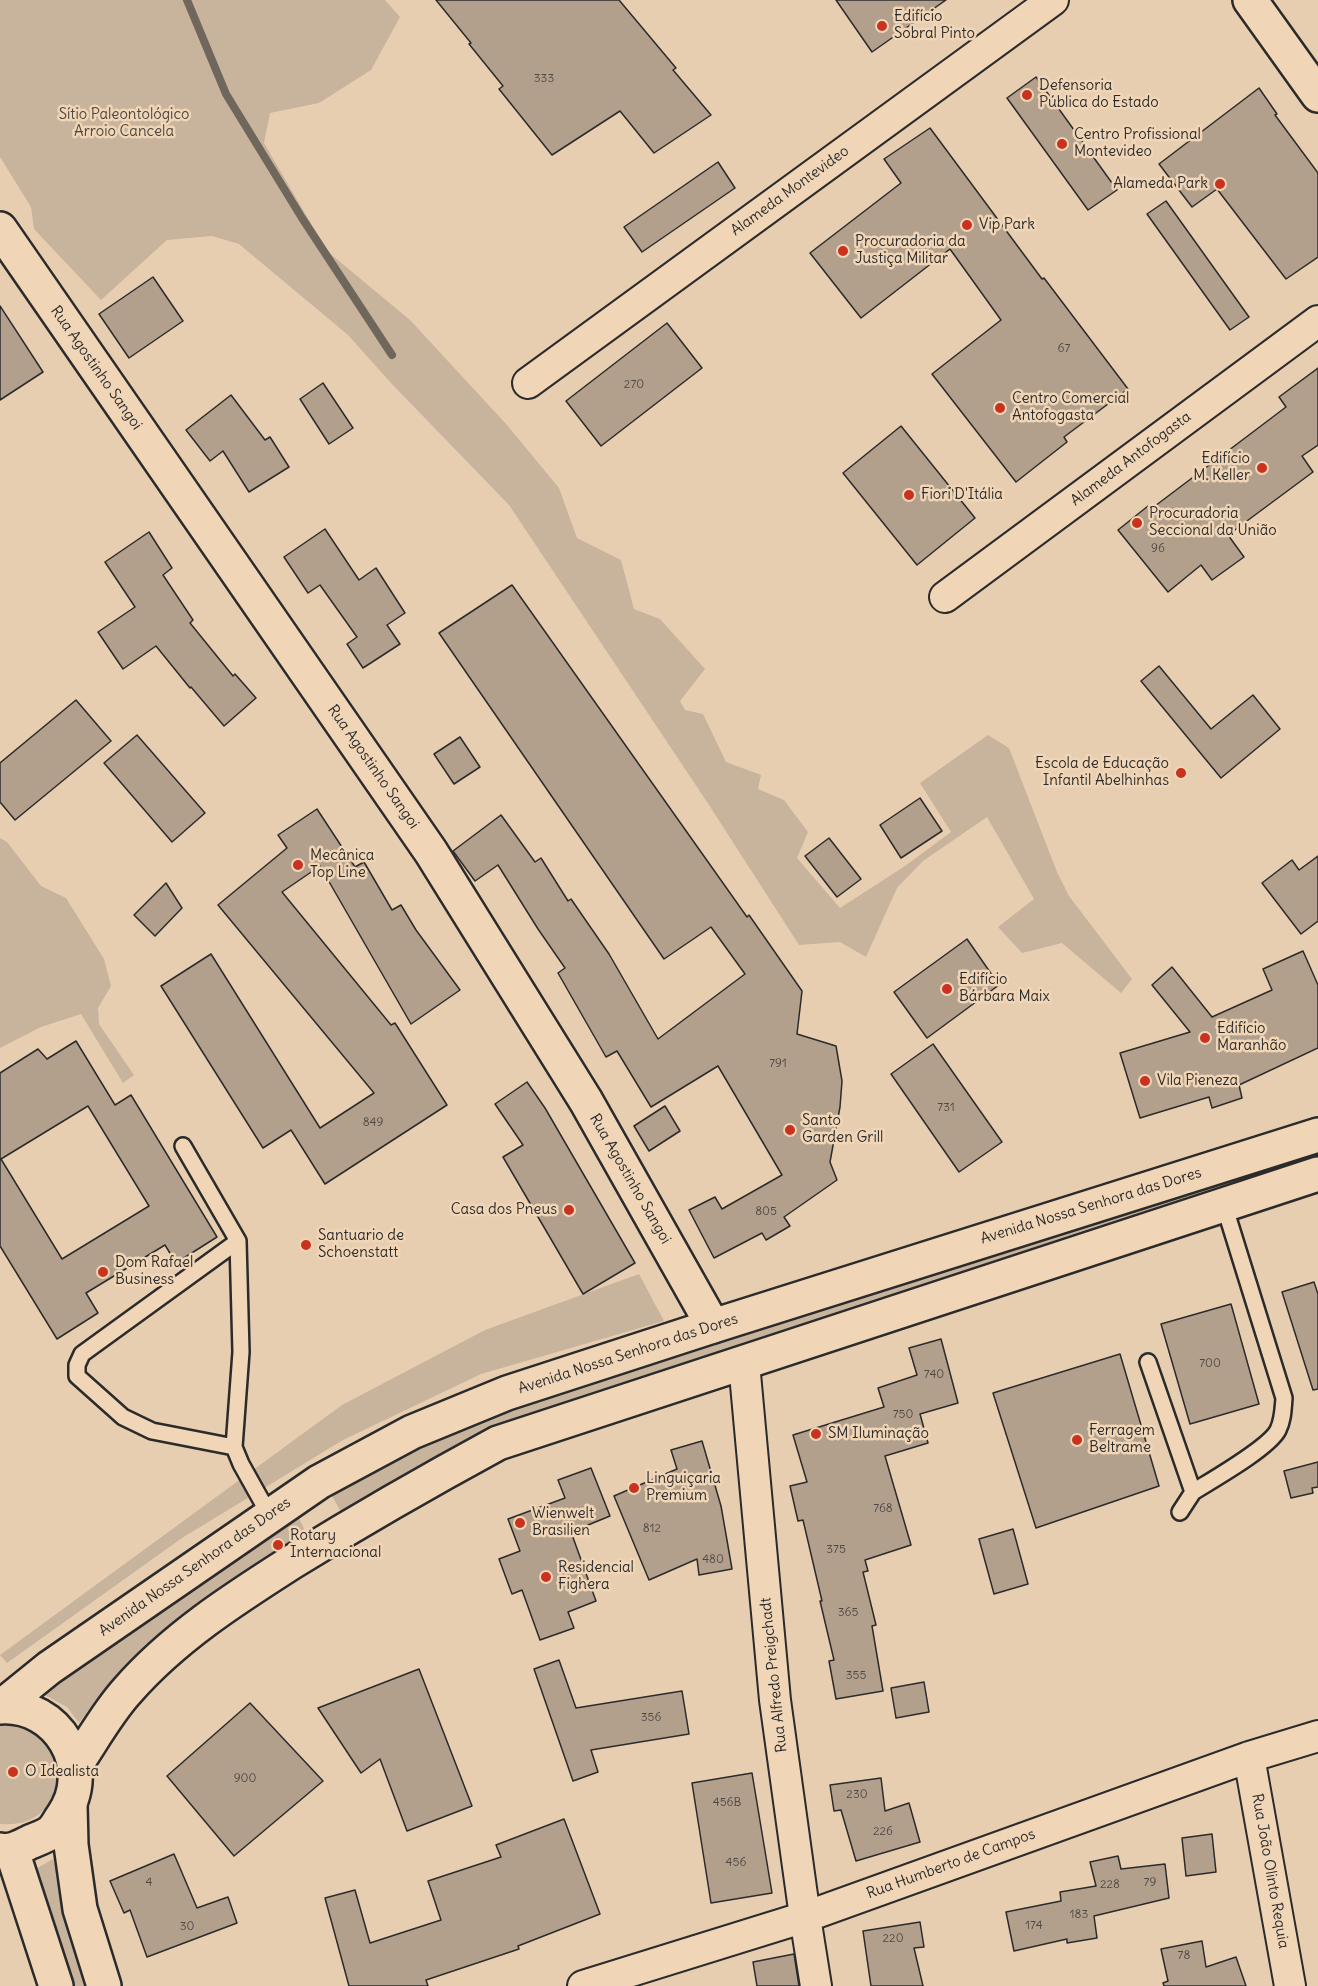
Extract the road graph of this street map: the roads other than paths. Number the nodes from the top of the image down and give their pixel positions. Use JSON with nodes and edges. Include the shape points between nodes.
{"nodes":[{"id":1,"x":1053,"y":0,"type":"edge"},
{"id":2,"x":1250,"y":0,"type":"edge"},
{"id":3,"x":1318,"y":94,"type":"edge"},
{"id":4,"x":0,"y":229,"type":"edge"},
{"id":5,"x":1318,"y":321,"type":"edge"},
{"id":6,"x":528,"y":383,"type":"dead end"},
{"id":7,"x":945,"y":597,"type":"dead end"},
{"id":8,"x":1318,"y":1135,"type":"edge"},
{"id":9,"x":183,"y":1146,"type":"dead end"},
{"id":10,"x":1318,"y":1174,"type":"edge"},
{"id":11,"x":1224,"y":1205,"type":"junction"},
{"id":12,"x":238,"y":1240,"type":"junction"},
{"id":13,"x":713,"y":1326,"type":"junction"},
{"id":14,"x":1148,"y":1362,"type":"dead end"},
{"id":15,"x":744,"y":1363,"type":"junction"},
{"id":16,"x":234,"y":1447,"type":"junction"},
{"id":17,"x":1193,"y":1492,"type":"junction"},
{"id":18,"x":1180,"y":1512,"type":"dead end"},
{"id":19,"x":270,"y":1516,"type":"junction"},
{"id":20,"x":1,"y":1707,"type":"edge"},
{"id":21,"x":1318,"y":1736,"type":"edge"},
{"id":22,"x":1249,"y":1757,"type":"junction"},
{"id":23,"x":75,"y":1766,"type":"junction"},
{"id":24,"x":70,"y":1805,"type":"junction"},
{"id":25,"x":4,"y":1851,"type":"edge"},
{"id":26,"x":805,"y":1917,"type":"junction"},
{"id":27,"x":56,"y":1986,"type":"edge"},
{"id":28,"x":104,"y":1986,"type":"edge"},
{"id":29,"x":583,"y":1986,"type":"edge"},
{"id":30,"x":816,"y":1986,"type":"edge"},
{"id":31,"x":1290,"y":1986,"type":"edge"}],
"edges":[{"from":1,"to":6,"type":"street","name":"Alameda Montevideo"},
{"from":2,"to":3,"type":"main road"},
{"from":4,"to":13,"type":"main road","name":"Rua Agostinho Sangoi","via":[[431,852],[586,1101]]},
{"from":5,"to":7,"type":"street","name":"Alameda Antofogasta"},
{"from":8,"to":13,"type":"main road","name":"Avenida Nossa Senhora das Dores"},
{"from":9,"to":12,"type":"lane"},
{"from":10,"to":11,"type":"main road"},
{"from":11,"to":15,"type":"main road"},
{"from":11,"to":17,"type":"lane","via":[[1284,1398],[1283,1418],[1277,1434]]},
{"from":12,"to":16,"type":"lane","via":[[241,1352]]},
{"from":12,"to":16,"type":"lane","via":[[82,1354],[76,1365],[77,1376],[123,1417],[152,1431]]},
{"from":13,"to":19,"type":"main road","name":"Avenida Nossa Senhora das Dores","via":[[507,1393],[412,1432],[319,1482]]},
{"from":14,"to":17,"type":"lane"},
{"from":15,"to":23,"type":"main road","via":[[498,1443],[326,1541],[204,1621],[149,1668],[126,1692]]},
{"from":15,"to":26,"type":"street","name":"Rua Alfredo Preigchadt","via":[[775,1700]]},
{"from":16,"to":19,"type":"lane"},
{"from":17,"to":18,"type":"lane"},
{"from":19,"to":20,"type":"main road","name":"Avenida Nossa Senhora das Dores","via":[[49,1668]]},
{"from":20,"to":23,"type":"main road","via":[[28,1710],[50,1722],[67,1742]]},
{"from":21,"to":22,"type":"street","name":"Rua Humberto de Campos"},
{"from":22,"to":26,"type":"street","name":"Rua Humberto de Campos"},
{"from":22,"to":31,"type":"street","name":"Rua João Olinto Requia"},
{"from":23,"to":24,"type":"main road","via":[[76,1786]]},
{"from":24,"to":25,"type":"main road","via":[[51,1832]]},
{"from":24,"to":28,"type":"main road","via":[[80,1909]]},
{"from":25,"to":27,"type":"main road"},
{"from":26,"to":29,"type":"street","name":"Rua Humberto de Campos"},
{"from":26,"to":30,"type":"street","name":"Rua Alfredo Preigchadt"}]}
